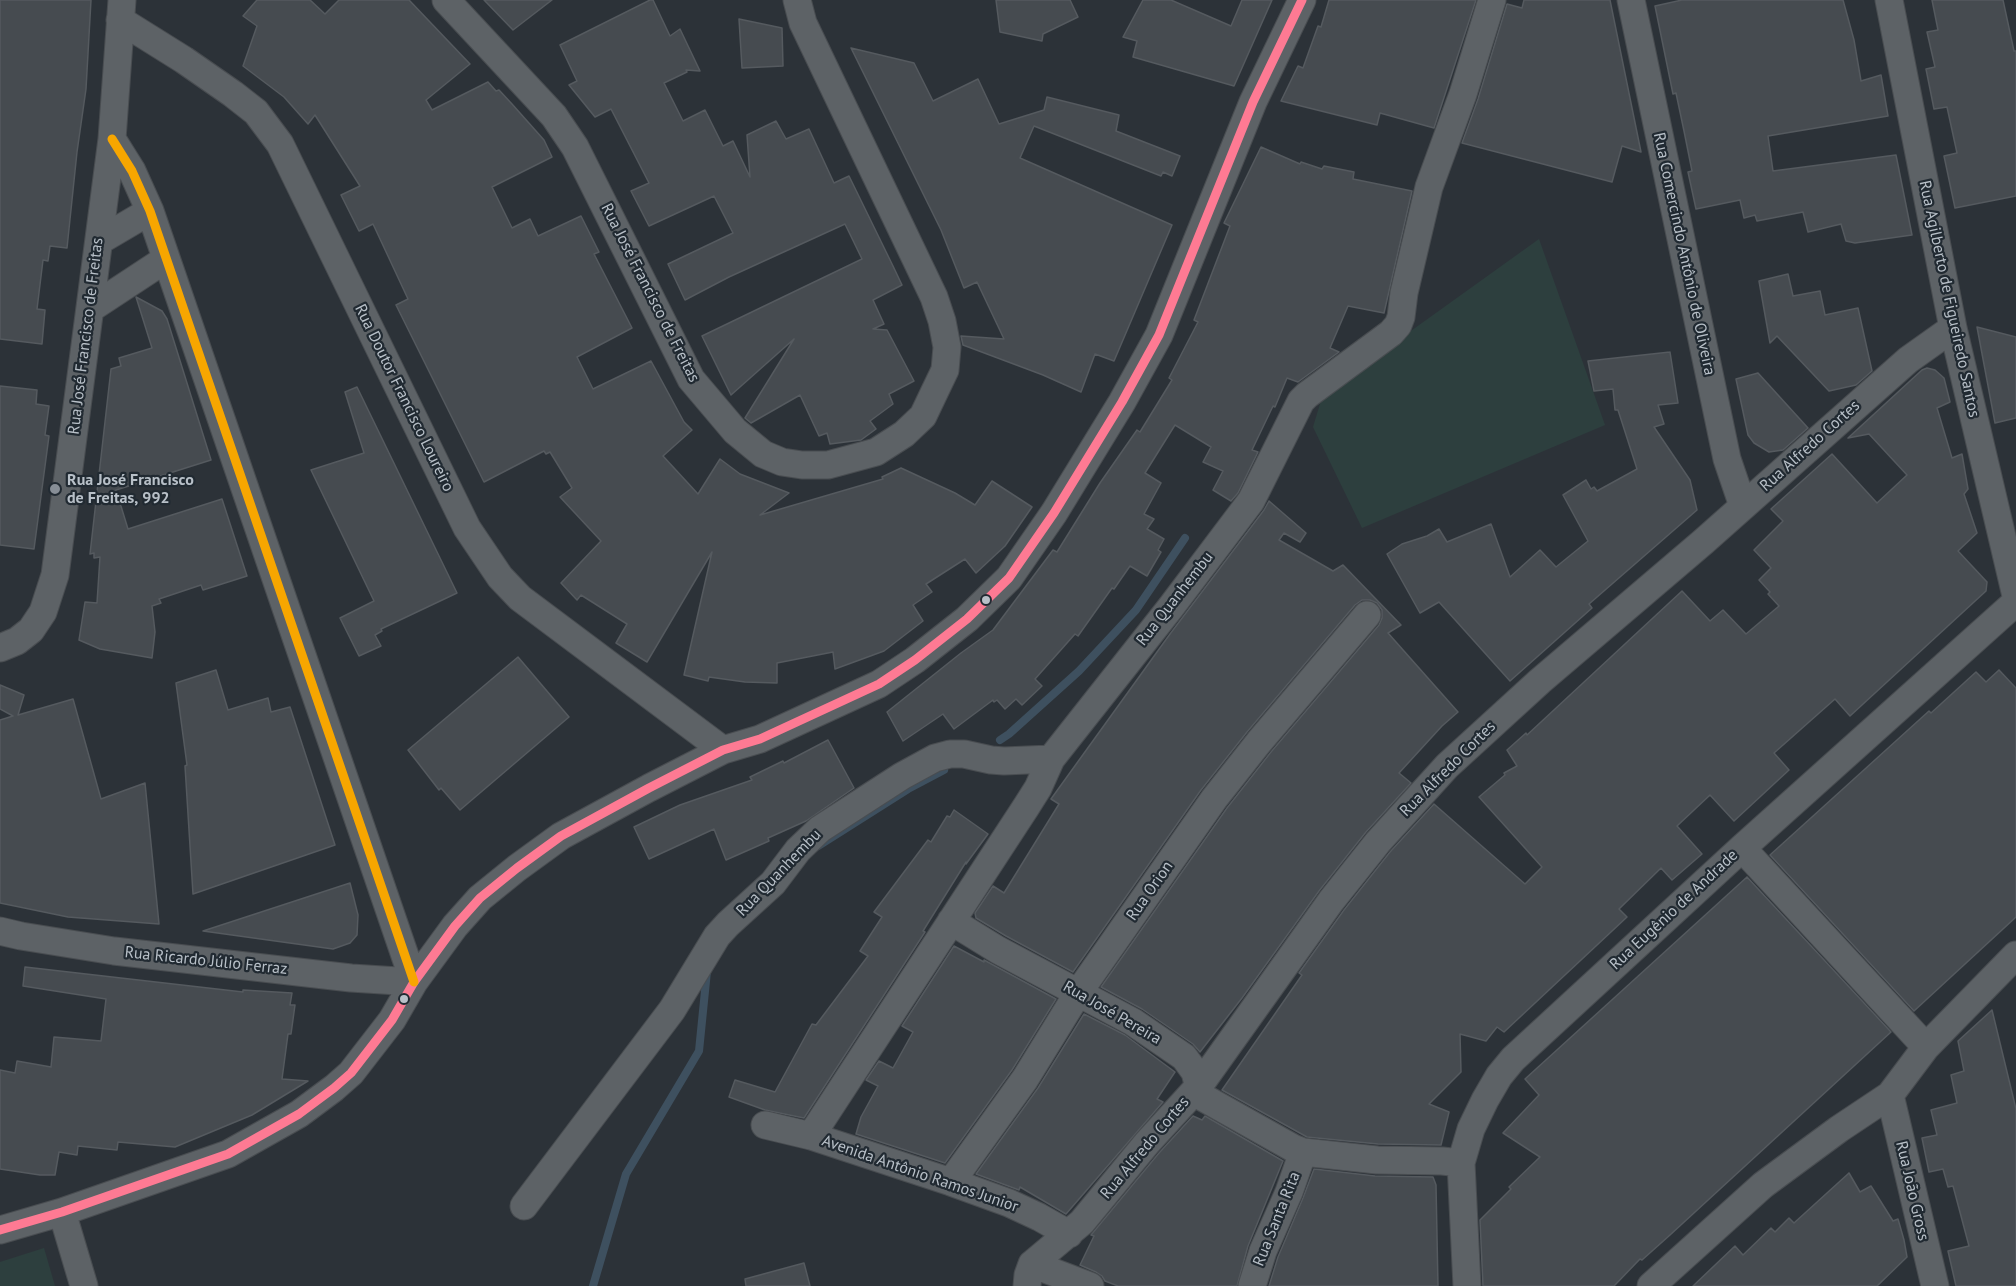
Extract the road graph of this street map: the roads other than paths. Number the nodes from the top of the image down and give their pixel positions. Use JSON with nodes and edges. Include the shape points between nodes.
{"nodes":[{"id":1,"x":446,"y":0,"type":"edge"},
{"id":2,"x":797,"y":0,"type":"edge"},
{"id":3,"x":1302,"y":0,"type":"edge"},
{"id":4,"x":1492,"y":0,"type":"edge"},
{"id":5,"x":1631,"y":0,"type":"edge"},
{"id":6,"x":1889,"y":0,"type":"edge"},
{"id":7,"x":121,"y":10,"type":"edge"},
{"id":8,"x":112,"y":139,"type":"junction"},
{"id":9,"x":150,"y":211,"type":"junction"},
{"id":10,"x":99,"y":241,"type":"junction"},
{"id":11,"x":166,"y":259,"type":"junction"},
{"id":12,"x":90,"y":309,"type":"junction"},
{"id":13,"x":1953,"y":328,"type":"junction"},
{"id":14,"x":1743,"y":506,"type":"junction"},
{"id":15,"x":2016,"y":596,"type":"edge"},
{"id":16,"x":2016,"y":602,"type":"edge"},
{"id":17,"x":1367,"y":615,"type":"dead end"},
{"id":18,"x":0,"y":648,"type":"edge"},
{"id":19,"x":723,"y":750,"type":"junction"},
{"id":20,"x":1051,"y":759,"type":"junction"},
{"id":21,"x":1742,"y":848,"type":"junction"},
{"id":22,"x":951,"y":921,"type":"junction"},
{"id":23,"x":0,"y":931,"type":"edge"},
{"id":24,"x":2016,"y":955,"type":"edge"},
{"id":25,"x":414,"y":982,"type":"junction"},
{"id":26,"x":1078,"y":993,"type":"junction"},
{"id":27,"x":1926,"y":1047,"type":"junction"},
{"id":28,"x":1199,"y":1086,"type":"junction"},
{"id":29,"x":1890,"y":1095,"type":"junction"},
{"id":30,"x":765,"y":1125,"type":"dead end"},
{"id":31,"x":811,"y":1136,"type":"junction"},
{"id":32,"x":1304,"y":1152,"type":"junction"},
{"id":33,"x":1461,"y":1163,"type":"junction"},
{"id":34,"x":951,"y":1182,"type":"junction"},
{"id":35,"x":524,"y":1206,"type":"dead end"},
{"id":36,"x":62,"y":1212,"type":"junction"},
{"id":37,"x":6,"y":1223,"type":"edge"},
{"id":38,"x":1069,"y":1234,"type":"junction"},
{"id":39,"x":1030,"y":1275,"type":"edge"},
{"id":40,"x":84,"y":1286,"type":"edge"},
{"id":41,"x":1090,"y":1286,"type":"edge"},
{"id":42,"x":1252,"y":1286,"type":"edge"},
{"id":43,"x":1467,"y":1286,"type":"edge"},
{"id":44,"x":1651,"y":1286,"type":"edge"},
{"id":45,"x":1935,"y":1286,"type":"edge"}],
"edges":[{"from":1,"to":2,"type":"street","name":"Rua José Francisco de Freitas","via":[[554,116],[575,147],[691,379],[735,431],[764,454],[782,462],[828,465],[876,452],[923,416],[945,370],[947,347],[934,297],[803,23]]},
{"from":3,"to":19,"type":"street","via":[[1253,102],[1159,335],[1122,402],[1009,578],[967,619],[879,684],[760,739]]},
{"from":4,"to":20,"type":"street","name":"Rua Quanhembu","via":[[1429,187],[1398,326],[1301,401],[1258,490]]},
{"from":5,"to":14,"type":"street","name":"Rua Comercindo Antônio de Oliveira","via":[[1727,459]]},
{"from":6,"to":13,"type":"street","name":"Rua Agilberto de Figueiredo Santos"},
{"from":7,"to":8,"type":"street","name":"Rua José Francisco de Freitas"},
{"from":7,"to":19,"type":"street","name":"Rua Doutor Francisco Loureiro","via":[[256,112],[280,144],[463,519],[500,577],[520,598]]},
{"from":8,"to":9,"type":"street"},
{"from":8,"to":10,"type":"street","name":"Rua José Francisco de Freitas"},
{"from":9,"to":10,"type":"street"},
{"from":9,"to":11,"type":"street"},
{"from":10,"to":12,"type":"street","name":"Rua José Francisco de Freitas"},
{"from":11,"to":12,"type":"street"},
{"from":11,"to":25,"type":"street"},
{"from":12,"to":18,"type":"street","name":"Rua José Francisco de Freitas","via":[[55,575],[43,612],[31,630]]},
{"from":13,"to":14,"type":"street","name":"Rua Alfredo Cortes","via":[[1908,360]]},
{"from":13,"to":15,"type":"street","name":"Rua Agilberto de Figueiredo Santos"},
{"from":14,"to":28,"type":"street","name":"Rua Alfredo Cortes","via":[[1447,766],[1331,901]]},
{"from":16,"to":21,"type":"street","name":"Rua Eugênio de Andrade"},
{"from":17,"to":26,"type":"street","name":"Rua Orion","via":[[1214,799]]},
{"from":19,"to":25,"type":"street","via":[[561,836],[517,868],[480,898]]},
{"from":20,"to":22,"type":"street","name":"Rua Quanhembu","via":[[1038,788]]},
{"from":20,"to":35,"type":"street","name":"Rua Quanhembu","via":[[1004,761],[964,753],[935,758],[820,829],[773,883],[717,936],[672,1010]]},
{"from":21,"to":27,"type":"street"},
{"from":21,"to":33,"type":"street","name":"Rua Eugênio de Andrade","via":[[1513,1059],[1485,1100]]},
{"from":22,"to":26,"type":"street","name":"Rua José Pereira"},
{"from":22,"to":31,"type":"street","name":"Rua Quanhembu"},
{"from":23,"to":25,"type":"street","name":"Rua Ricardo Júlio Ferraz","via":[[114,951]]},
{"from":24,"to":27,"type":"street"},
{"from":25,"to":36,"type":"street","via":[[392,1020],[351,1072],[299,1114],[228,1154]]},
{"from":26,"to":28,"type":"street","name":"Rua José Pereira","via":[[1134,1022],[1184,1057]]},
{"from":26,"to":34,"type":"street","name":"Rua Orion","via":[[1025,1079]]},
{"from":27,"to":29,"type":"street"},
{"from":28,"to":32,"type":"street","name":"Rua José Pereira","via":[[1204,1098]]},
{"from":28,"to":38,"type":"street","name":"Rua Alfredo Cortes"},
{"from":29,"to":44,"type":"street","via":[[1763,1185]]},
{"from":29,"to":45,"type":"street","name":"Rua João Gross"},
{"from":30,"to":31,"type":"street","name":"Avenida Antônio Ramos Junior"},
{"from":31,"to":34,"type":"street","name":"Avenida Antônio Ramos Junior"},
{"from":32,"to":33,"type":"street","name":"Rua José Pereira"},
{"from":32,"to":42,"type":"street","name":"Rua Santa Rita"},
{"from":33,"to":43,"type":"street","name":"Rua Eugênio de Andrade"},
{"from":34,"to":38,"type":"street","name":"Avenida Antônio Ramos Junior","via":[[1009,1203]]},
{"from":36,"to":37,"type":"street"},
{"from":36,"to":40,"type":"street"},
{"from":38,"to":39,"type":"street","name":"Rua Alfredo Cortes"},
{"from":39,"to":41,"type":"street"}]}
